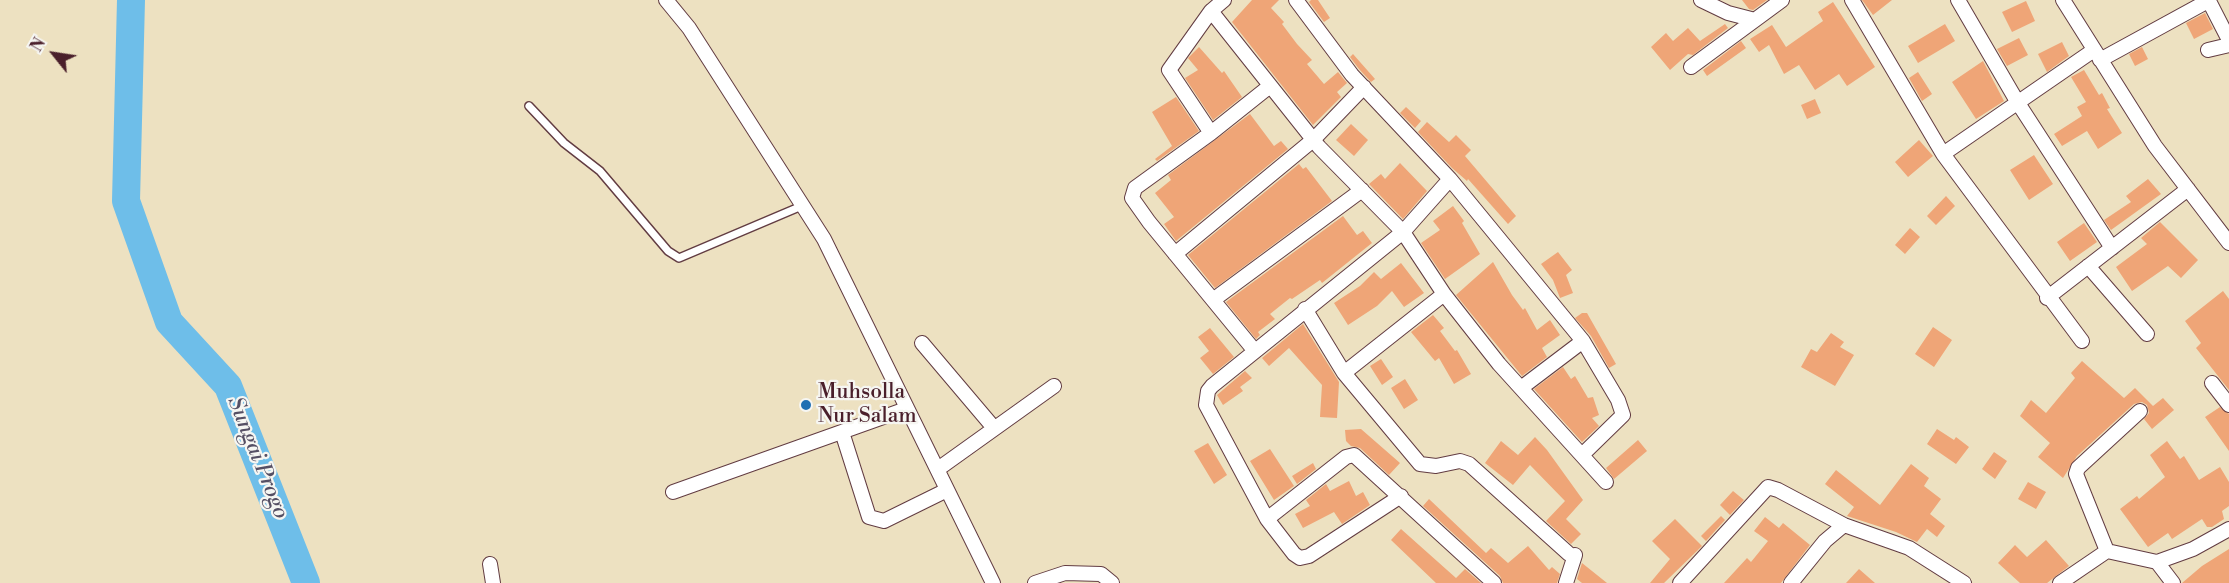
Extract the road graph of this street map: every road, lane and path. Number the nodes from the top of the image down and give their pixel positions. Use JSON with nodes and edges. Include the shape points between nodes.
{"nodes":[{"id":1,"x":666,"y":0,"type":"edge"},
{"id":2,"x":1224,"y":0,"type":"edge"},
{"id":3,"x":1296,"y":0,"type":"edge"},
{"id":4,"x":1701,"y":0,"type":"edge"},
{"id":5,"x":1782,"y":0,"type":"edge"},
{"id":6,"x":1852,"y":0,"type":"edge"},
{"id":7,"x":1958,"y":0,"type":"edge"},
{"id":8,"x":2063,"y":0,"type":"edge"},
{"id":9,"x":1210,"y":11,"type":"junction"},
{"id":10,"x":1755,"y":20,"type":"junction"},
{"id":11,"x":2229,"y":40,"type":"edge"},
{"id":12,"x":2229,"y":45,"type":"edge"},
{"id":13,"x":2208,"y":50,"type":"dead end"},
{"id":14,"x":2097,"y":55,"type":"junction"},
{"id":15,"x":1691,"y":67,"type":"dead end"},
{"id":16,"x":1270,"y":86,"type":"junction"},
{"id":17,"x":1364,"y":87,"type":"junction"},
{"id":18,"x":2018,"y":103,"type":"junction"},
{"id":19,"x":529,"y":106,"type":"dead end"},
{"id":20,"x":1211,"y":133,"type":"junction"},
{"id":21,"x":1313,"y":140,"type":"junction"},
{"id":22,"x":1943,"y":154,"type":"junction"},
{"id":23,"x":1450,"y":179,"type":"junction"},
{"id":24,"x":2188,"y":189,"type":"junction"},
{"id":25,"x":1362,"y":190,"type":"junction"},
{"id":26,"x":804,"y":206,"type":"junction"},
{"id":27,"x":1403,"y":232,"type":"junction"},
{"id":28,"x":2229,"y":243,"type":"edge"},
{"id":29,"x":2112,"y":248,"type":"junction"},
{"id":30,"x":1175,"y":254,"type":"junction"},
{"id":31,"x":2088,"y":266,"type":"junction"},
{"id":32,"x":1444,"y":294,"type":"junction"},
{"id":33,"x":2047,"y":298,"type":"junction"},
{"id":34,"x":1213,"y":300,"type":"junction"},
{"id":35,"x":1305,"y":309,"type":"junction"},
{"id":36,"x":2147,"y":334,"type":"dead end"},
{"id":37,"x":1583,"y":341,"type":"junction"},
{"id":38,"x":2082,"y":341,"type":"dead end"},
{"id":39,"x":922,"y":343,"type":"dead end"},
{"id":40,"x":1254,"y":350,"type":"junction"},
{"id":41,"x":1344,"y":373,"type":"junction"},
{"id":42,"x":2212,"y":383,"type":"dead end"},
{"id":43,"x":1054,"y":386,"type":"dead end"},
{"id":44,"x":1521,"y":388,"type":"junction"},
{"id":45,"x":2229,"y":405,"type":"edge"},
{"id":46,"x":906,"y":409,"type":"junction"},
{"id":47,"x":2140,"y":411,"type":"dead end"},
{"id":48,"x":994,"y":428,"type":"junction"},
{"id":49,"x":842,"y":432,"type":"junction"},
{"id":50,"x":1582,"y":455,"type":"junction"},
{"id":51,"x":938,"y":469,"type":"junction"},
{"id":52,"x":1606,"y":482,"type":"dead end"},
{"id":53,"x":947,"y":490,"type":"junction"},
{"id":54,"x":673,"y":492,"type":"dead end"},
{"id":55,"x":1401,"y":496,"type":"junction"},
{"id":56,"x":1267,"y":519,"type":"junction"},
{"id":57,"x":1844,"y":525,"type":"junction"},
{"id":58,"x":2229,"y":530,"type":"edge"},
{"id":59,"x":2107,"y":551,"type":"junction"},
{"id":60,"x":2157,"y":562,"type":"junction"},
{"id":61,"x":490,"y":564,"type":"dead end"},
{"id":62,"x":493,"y":583,"type":"edge"},
{"id":63,"x":993,"y":583,"type":"edge"},
{"id":64,"x":1035,"y":583,"type":"edge"},
{"id":65,"x":1112,"y":583,"type":"edge"},
{"id":66,"x":1494,"y":583,"type":"edge"},
{"id":67,"x":1566,"y":583,"type":"edge"},
{"id":68,"x":1680,"y":583,"type":"edge"},
{"id":69,"x":1791,"y":583,"type":"edge"},
{"id":70,"x":1964,"y":583,"type":"edge"},
{"id":71,"x":2060,"y":583,"type":"edge"},
{"id":72,"x":2173,"y":583,"type":"edge"}],
"edges":[{"from":1,"to":26,"type":"street","via":[[689,28]]},
{"from":2,"to":9,"type":"street"},
{"from":3,"to":17,"type":"street"},
{"from":4,"to":10,"type":"street"},
{"from":5,"to":10,"type":"street"},
{"from":6,"to":22,"type":"street"},
{"from":7,"to":18,"type":"street"},
{"from":8,"to":14,"type":"street"},
{"from":9,"to":16,"type":"street"},
{"from":9,"to":20,"type":"street","via":[[1169,70]]},
{"from":10,"to":15,"type":"street"},
{"from":11,"to":14,"type":"street","via":[[2206,2]]},
{"from":12,"to":13,"type":"street"},
{"from":14,"to":18,"type":"street"},
{"from":14,"to":24,"type":"street","via":[[2154,146]]},
{"from":16,"to":20,"type":"street"},
{"from":16,"to":21,"type":"street"},
{"from":17,"to":21,"type":"street"},
{"from":17,"to":23,"type":"street"},
{"from":18,"to":22,"type":"street"},
{"from":18,"to":29,"type":"street"},
{"from":19,"to":26,"type":"lane","via":[[600,171],[668,251],[679,258]]},
{"from":20,"to":30,"type":"street","via":[[1132,193],[1139,209]]},
{"from":21,"to":25,"type":"street"},
{"from":21,"to":30,"type":"street"},
{"from":22,"to":33,"type":"street"},
{"from":23,"to":27,"type":"street"},
{"from":23,"to":37,"type":"street"},
{"from":24,"to":28,"type":"street"},
{"from":24,"to":29,"type":"street"},
{"from":25,"to":27,"type":"street"},
{"from":25,"to":34,"type":"street"},
{"from":26,"to":46,"type":"street","via":[[824,239]]},
{"from":27,"to":32,"type":"street"},
{"from":27,"to":35,"type":"street"},
{"from":29,"to":31,"type":"street"},
{"from":30,"to":34,"type":"street"},
{"from":31,"to":33,"type":"street"},
{"from":31,"to":36,"type":"street"},
{"from":32,"to":41,"type":"street"},
{"from":32,"to":44,"type":"street"},
{"from":33,"to":38,"type":"street"},
{"from":34,"to":40,"type":"street"},
{"from":35,"to":40,"type":"street"},
{"from":35,"to":41,"type":"street"},
{"from":37,"to":44,"type":"street"},
{"from":37,"to":50,"type":"street","via":[[1623,415]]},
{"from":39,"to":48,"type":"street"},
{"from":40,"to":56,"type":"street","via":[[1208,391],[1206,405]]},
{"from":41,"to":67,"type":"street","via":[[1420,464],[1468,464],[1572,555]]},
{"from":42,"to":45,"type":"street"},
{"from":43,"to":48,"type":"street"},
{"from":44,"to":50,"type":"street"},
{"from":46,"to":49,"type":"street"},
{"from":46,"to":51,"type":"street"},
{"from":47,"to":59,"type":"street","via":[[2076,474]]},
{"from":48,"to":51,"type":"street"},
{"from":49,"to":53,"type":"street","via":[[869,517],[884,521]]},
{"from":49,"to":54,"type":"street"},
{"from":50,"to":52,"type":"street"},
{"from":51,"to":53,"type":"street"},
{"from":53,"to":63,"type":"street"},
{"from":55,"to":56,"type":"street","via":[[1309,556],[1300,558]]},
{"from":55,"to":56,"type":"street","via":[[1360,458],[1350,455]]},
{"from":55,"to":66,"type":"street"},
{"from":57,"to":68,"type":"street","via":[[1768,487]]},
{"from":57,"to":69,"type":"street","via":[[1825,541]]},
{"from":57,"to":70,"type":"street","via":[[1910,548]]},
{"from":58,"to":60,"type":"street"},
{"from":59,"to":60,"type":"street"},
{"from":59,"to":71,"type":"street"},
{"from":60,"to":72,"type":"street"},
{"from":61,"to":62,"type":"street"},
{"from":64,"to":65,"type":"street","via":[[1065,573],[1101,574]]}]}
